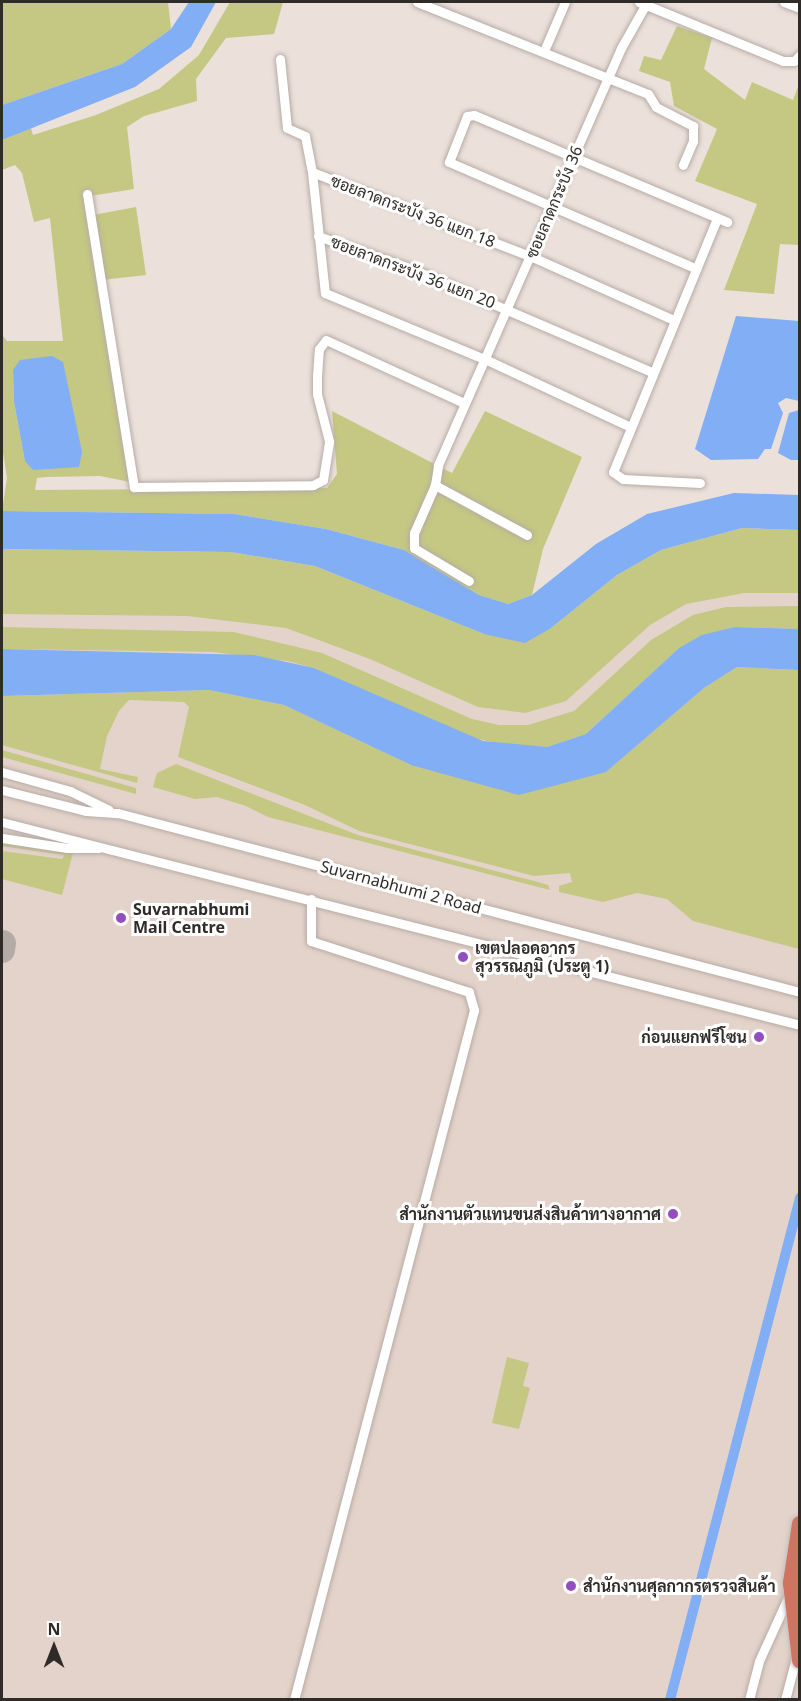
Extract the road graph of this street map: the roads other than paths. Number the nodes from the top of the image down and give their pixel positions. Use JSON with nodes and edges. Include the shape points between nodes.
{"nodes":[{"id":1,"x":417,"y":2,"type":"edge"},
{"id":2,"x":565,"y":2,"type":"edge"},
{"id":3,"x":644,"y":2,"type":"edge"},
{"id":4,"x":784,"y":2,"type":"edge"},
{"id":5,"x":800,"y":8,"type":"edge"},
{"id":6,"x":544,"y":51,"type":"junction"},
{"id":7,"x":800,"y":55,"type":"edge"},
{"id":8,"x":280,"y":59,"type":"dead end"},
{"id":9,"x":608,"y":79,"type":"junction"},
{"id":10,"x":573,"y":157,"type":"junction"},
{"id":11,"x":683,"y":165,"type":"dead end"},
{"id":12,"x":312,"y":172,"type":"junction"},
{"id":13,"x":87,"y":194,"type":"dead end"},
{"id":14,"x":551,"y":207,"type":"junction"},
{"id":15,"x":717,"y":218,"type":"junction"},
{"id":16,"x":727,"y":222,"type":"dead end"},
{"id":17,"x":318,"y":236,"type":"junction"},
{"id":18,"x":531,"y":256,"type":"junction"},
{"id":19,"x":695,"y":268,"type":"junction"},
{"id":20,"x":508,"y":309,"type":"junction"},
{"id":21,"x":674,"y":320,"type":"junction"},
{"id":22,"x":487,"y":360,"type":"junction"},
{"id":23,"x":652,"y":372,"type":"junction"},
{"id":24,"x":464,"y":403,"type":"junction"},
{"id":25,"x":631,"y":427,"type":"junction"},
{"id":26,"x":700,"y":483,"type":"dead end"},
{"id":27,"x":435,"y":485,"type":"junction"},
{"id":28,"x":527,"y":535,"type":"dead end"},
{"id":29,"x":469,"y":581,"type":"dead end"},
{"id":30,"x":2,"y":772,"type":"edge"},
{"id":31,"x":2,"y":790,"type":"edge"},
{"id":32,"x":118,"y":813,"type":"junction"},
{"id":33,"x":2,"y":822,"type":"edge"},
{"id":34,"x":2,"y":838,"type":"edge"},
{"id":35,"x":110,"y":848,"type":"junction"},
{"id":36,"x":311,"y":899,"type":"junction"},
{"id":37,"x":800,"y":992,"type":"edge"},
{"id":38,"x":800,"y":1025,"type":"edge"},
{"id":39,"x":800,"y":1524,"type":"edge"},
{"id":40,"x":800,"y":1575,"type":"edge"},
{"id":41,"x":800,"y":1643,"type":"edge"},
{"id":42,"x":800,"y":1660,"type":"edge"},
{"id":43,"x":294,"y":1700,"type":"edge"},
{"id":44,"x":749,"y":1700,"type":"edge"},
{"id":45,"x":785,"y":1700,"type":"edge"}],
"edges":[{"from":1,"to":6,"type":"street"},
{"from":2,"to":6,"type":"street"},
{"from":3,"to":7,"type":"street","via":[[783,61],[794,61]]},
{"from":3,"to":9,"type":"street","name":"ซอยลาดกระบัง 36"},
{"from":4,"to":5,"type":"street"},
{"from":6,"to":9,"type":"street"},
{"from":8,"to":12,"type":"street","name":"ซอยลาดกระบัง 36 แยก 18","via":[[287,128],[305,136]]},
{"from":9,"to":10,"type":"street","name":"ซอยลาดกระบัง 36"},
{"from":9,"to":11,"type":"street","via":[[648,94],[656,107],[691,123],[693,141]]},
{"from":10,"to":14,"type":"street","name":"ซอยลาดกระบัง 36"},
{"from":10,"to":14,"type":"street","via":[[470,114],[458,137],[449,162]]},
{"from":10,"to":15,"type":"street"},
{"from":12,"to":17,"type":"street"},
{"from":12,"to":18,"type":"street","name":"ซอยลาดกระบัง 36 แยก 18"},
{"from":13,"to":24,"type":"street","via":[[134,487],[313,485],[323,480],[328,441],[317,394],[317,376],[319,349],[326,340]]},
{"from":14,"to":18,"type":"street","name":"ซอยลาดกระบัง 36"},
{"from":14,"to":19,"type":"street"},
{"from":15,"to":16,"type":"street"},
{"from":15,"to":19,"type":"street"},
{"from":17,"to":20,"type":"street","name":"ซอยลาดกระบัง 36 แยก 20"},
{"from":17,"to":22,"type":"street","via":[[325,293]]},
{"from":18,"to":20,"type":"street","name":"ซอยลาดกระบัง 36"},
{"from":18,"to":21,"type":"street","name":"ซอยลาดกระบัง 36 แยก 18"},
{"from":19,"to":21,"type":"street"},
{"from":20,"to":22,"type":"street","name":"ซอยลาดกระบัง 36"},
{"from":20,"to":23,"type":"street","name":"ซอยลาดกระบัง 36 แยก 20"},
{"from":21,"to":23,"type":"street"},
{"from":22,"to":24,"type":"street","name":"ซอยลาดกระบัง 36"},
{"from":22,"to":25,"type":"street"},
{"from":23,"to":25,"type":"street"},
{"from":24,"to":27,"type":"street","name":"ซอยลาดกระบัง 36","via":[[438,465]]},
{"from":25,"to":26,"type":"street","via":[[615,464],[615,476],[680,485]]},
{"from":27,"to":28,"type":"street"},
{"from":27,"to":29,"type":"street","name":"ซอยลาดกระบัง 36","via":[[414,533],[414,548]]},
{"from":30,"to":32,"type":"street","via":[[70,791]]},
{"from":31,"to":32,"type":"street","name":"Suvarnabhumi 2 Road","via":[[86,811]]},
{"from":32,"to":37,"type":"street","name":"Suvarnabhumi 2 Road"},
{"from":33,"to":35,"type":"street","name":"Suvarnabhumi 2 Road"},
{"from":34,"to":35,"type":"street","via":[[67,848]]},
{"from":35,"to":36,"type":"street","name":"Suvarnabhumi 2 Road"},
{"from":36,"to":38,"type":"street","name":"Suvarnabhumi 2 Road"},
{"from":36,"to":43,"type":"street","via":[[310,941],[469,992],[474,1010]]},
{"from":39,"to":42,"type":"highway","bridge":true,"via":[[791,1583]]},
{"from":40,"to":44,"type":"street","via":[[759,1661]]},
{"from":41,"to":45,"type":"street"}]}
